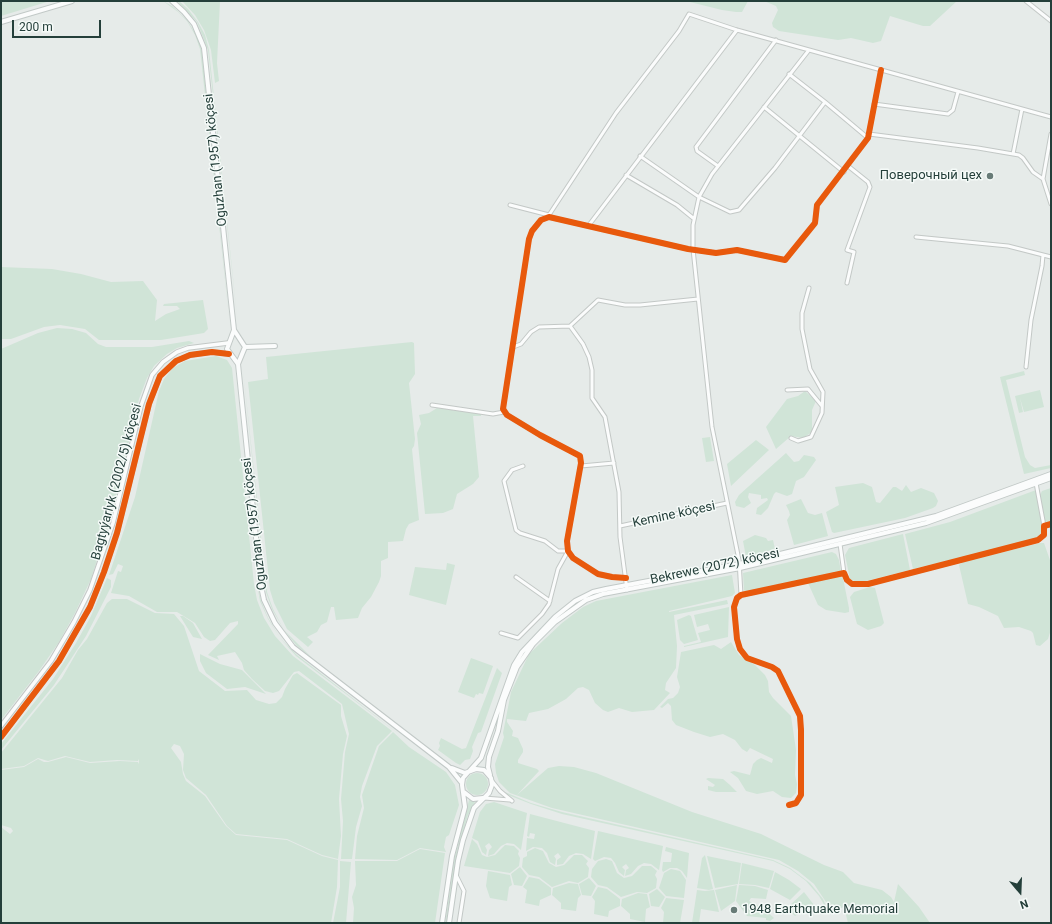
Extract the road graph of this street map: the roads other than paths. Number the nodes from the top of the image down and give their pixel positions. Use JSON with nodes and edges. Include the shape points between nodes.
{"nodes":[{"id":1,"x":72,"y":1,"type":"edge"},
{"id":2,"x":172,"y":1,"type":"edge"},
{"id":3,"x":1026,"y":1,"type":"edge"},
{"id":4,"x":1051,"y":21,"type":"edge"},
{"id":5,"x":1,"y":22,"type":"edge"},
{"id":6,"x":737,"y":30,"type":"junction"},
{"id":7,"x":776,"y":40,"type":"junction"},
{"id":8,"x":809,"y":50,"type":"junction"},
{"id":9,"x":881,"y":70,"type":"junction"},
{"id":10,"x":789,"y":74,"type":"junction"},
{"id":11,"x":958,"y":92,"type":"junction"},
{"id":12,"x":825,"y":102,"type":"junction"},
{"id":13,"x":874,"y":104,"type":"junction"},
{"id":14,"x":764,"y":107,"type":"junction"},
{"id":15,"x":1022,"y":109,"type":"junction"},
{"id":16,"x":1051,"y":117,"type":"edge"},
{"id":17,"x":1051,"y":134,"type":"edge"},
{"id":18,"x":799,"y":136,"type":"junction"},
{"id":19,"x":868,"y":136,"type":"junction"},
{"id":20,"x":1014,"y":154,"type":"junction"},
{"id":21,"x":640,"y":156,"type":"junction"},
{"id":22,"x":718,"y":166,"type":"junction"},
{"id":23,"x":848,"y":166,"type":"junction"},
{"id":24,"x":844,"y":172,"type":"junction"},
{"id":25,"x":626,"y":175,"type":"junction"},
{"id":26,"x":1043,"y":179,"type":"junction"},
{"id":27,"x":699,"y":197,"type":"junction"},
{"id":28,"x":1051,"y":204,"type":"edge"},
{"id":29,"x":510,"y":205,"type":"dead end"},
{"id":30,"x":694,"y":218,"type":"junction"},
{"id":31,"x":589,"y":225,"type":"junction"},
{"id":32,"x":916,"y":237,"type":"dead end"},
{"id":33,"x":692,"y":249,"type":"junction"},
{"id":34,"x":1043,"y":255,"type":"junction"},
{"id":35,"x":1051,"y":257,"type":"edge"},
{"id":36,"x":847,"y":283,"type":"dead end"},
{"id":37,"x":809,"y":288,"type":"dead end"},
{"id":38,"x":698,"y":299,"type":"junction"},
{"id":39,"x":570,"y":326,"type":"junction"},
{"id":40,"x":234,"y":330,"type":"junction"},
{"id":41,"x":239,"y":340,"type":"junction"},
{"id":42,"x":230,"y":342,"type":"junction"},
{"id":43,"x":275,"y":346,"type":"dead end"},
{"id":44,"x":513,"y":346,"type":"junction"},
{"id":45,"x":244,"y":347,"type":"junction"},
{"id":46,"x":242,"y":354,"type":"junction"},
{"id":47,"x":231,"y":355,"type":"junction"},
{"id":48,"x":238,"y":364,"type":"junction"},
{"id":49,"x":1026,"y":367,"type":"dead end"},
{"id":50,"x":787,"y":390,"type":"dead end"},
{"id":51,"x":432,"y":405,"type":"dead end"},
{"id":52,"x":822,"y":406,"type":"junction"},
{"id":53,"x":504,"y":412,"type":"junction"},
{"id":54,"x":792,"y":438,"type":"dead end"},
{"id":55,"x":614,"y":463,"type":"junction"},
{"id":56,"x":524,"y":466,"type":"dead end"},
{"id":57,"x":581,"y":466,"type":"junction"},
{"id":58,"x":1051,"y":474,"type":"edge"},
{"id":59,"x":1051,"y":478,"type":"edge"},
{"id":60,"x":1036,"y":483,"type":"junction"},
{"id":61,"x":727,"y":503,"type":"junction"},
{"id":62,"x":1051,"y":524,"type":"edge"},
{"id":63,"x":620,"y":526,"type":"junction"},
{"id":64,"x":1044,"y":526,"type":"junction"},
{"id":65,"x":840,"y":544,"type":"junction"},
{"id":66,"x":568,"y":551,"type":"junction"},
{"id":67,"x":740,"y":566,"type":"junction"},
{"id":68,"x":844,"y":573,"type":"junction"},
{"id":69,"x":516,"y":577,"type":"dead end"},
{"id":70,"x":626,"y":578,"type":"junction"},
{"id":71,"x":627,"y":588,"type":"junction"},
{"id":72,"x":741,"y":595,"type":"junction"},
{"id":73,"x":550,"y":600,"type":"junction"},
{"id":74,"x":501,"y":633,"type":"dead end"},
{"id":75,"x":1,"y":726,"type":"edge"},
{"id":76,"x":1,"y":737,"type":"edge"},
{"id":77,"x":449,"y":767,"type":"junction"},
{"id":78,"x":471,"y":770,"type":"junction"},
{"id":79,"x":490,"y":775,"type":"junction"},
{"id":80,"x":492,"y":780,"type":"junction"},
{"id":81,"x":462,"y":783,"type":"junction"},
{"id":82,"x":463,"y":790,"type":"junction"},
{"id":83,"x":483,"y":798,"type":"junction"},
{"id":84,"x":789,"y":805,"type":"dead end"},
{"id":85,"x":456,"y":875,"type":"junction"},
{"id":86,"x":442,"y":923,"type":"edge"},
{"id":87,"x":449,"y":923,"type":"edge"},
{"id":88,"x":459,"y":923,"type":"edge"}],
"edges":[{"from":1,"to":5,"type":"main road"},
{"from":2,"to":40,"type":"main road","name":"Oguzhan (1957) köçesi","via":[[193,22],[204,48]]},
{"from":3,"to":4,"type":"street"},
{"from":6,"to":7,"type":"street"},
{"from":6,"to":21,"type":"street"},
{"from":6,"to":29,"type":"street","via":[[689,14],[679,31],[616,113],[549,215]]},
{"from":7,"to":8,"type":"street"},
{"from":7,"to":22,"type":"street","via":[[696,147],[697,151]]},
{"from":8,"to":9,"type":"street"},
{"from":8,"to":10,"type":"street"},
{"from":9,"to":11,"type":"street"},
{"from":9,"to":13,"type":"street"},
{"from":10,"to":12,"type":"street"},
{"from":10,"to":14,"type":"street"},
{"from":11,"to":13,"type":"street","via":[[953,110],[948,114]]},
{"from":11,"to":15,"type":"street"},
{"from":12,"to":18,"type":"street"},
{"from":12,"to":19,"type":"street"},
{"from":13,"to":19,"type":"street"},
{"from":14,"to":18,"type":"street"},
{"from":14,"to":22,"type":"street"},
{"from":15,"to":16,"type":"street"},
{"from":15,"to":20,"type":"street"},
{"from":17,"to":26,"type":"street"},
{"from":18,"to":24,"type":"street"},
{"from":18,"to":27,"type":"street","via":[[739,210],[730,212]]},
{"from":19,"to":20,"type":"street"},
{"from":19,"to":23,"type":"street"},
{"from":20,"to":26,"type":"street","via":[[1023,158],[1033,172]]},
{"from":21,"to":25,"type":"street"},
{"from":21,"to":27,"type":"street"},
{"from":22,"to":27,"type":"street"},
{"from":23,"to":24,"type":"street"},
{"from":23,"to":36,"type":"street","via":[[868,182],[870,187],[847,250],[854,252]]},
{"from":24,"to":33,"type":"street","via":[[817,205],[815,223],[785,260],[737,250],[716,253]]},
{"from":25,"to":30,"type":"street"},
{"from":25,"to":31,"type":"street"},
{"from":26,"to":28,"type":"street"},
{"from":27,"to":30,"type":"street"},
{"from":30,"to":33,"type":"street"},
{"from":31,"to":33,"type":"street"},
{"from":31,"to":44,"type":"street","via":[[549,217],[538,223],[532,231]]},
{"from":32,"to":34,"type":"street","via":[[1008,246]]},
{"from":33,"to":38,"type":"street"},
{"from":34,"to":35,"type":"street"},
{"from":34,"to":49,"type":"street","via":[[1031,320]]},
{"from":37,"to":52,"type":"street","via":[[802,313],[802,335],[810,369],[823,390]]},
{"from":38,"to":39,"type":"street","via":[[640,305],[600,300]]},
{"from":38,"to":61,"type":"street","via":[[712,427]]},
{"from":39,"to":44,"type":"street","via":[[539,327],[521,344]]},
{"from":39,"to":55,"type":"street","via":[[583,344],[590,360],[592,398],[605,417]]},
{"from":40,"to":41,"type":"main road","name":"Oguzhan (1957) köçesi"},
{"from":40,"to":42,"type":"main road","name":"Oguzhan (1957) köçesi"},
{"from":41,"to":42,"type":"main road"},
{"from":41,"to":45,"type":"main road","name":"Oguzhan (1957) köçesi"},
{"from":42,"to":47,"type":"main road","name":"Oguzhan (1957) köçesi","via":[[227,349]]},
{"from":42,"to":75,"type":"street","name":"Bagtyýarlyk (2002/5) köçesi","via":[[188,348],[178,352],[163,362],[152,375],[141,406],[112,527],[90,590],[51,661]]},
{"from":43,"to":45,"type":"main road"},
{"from":44,"to":53,"type":"street","via":[[502,405]]},
{"from":45,"to":46,"type":"main road","name":"Oguzhan (1957) köçesi"},
{"from":46,"to":47,"type":"main road"},
{"from":46,"to":48,"type":"main road","name":"Oguzhan (1957) köçesi"},
{"from":47,"to":48,"type":"main road","name":"Oguzhan (1957) köçesi"},
{"from":47,"to":76,"type":"street","name":"Bagtyýarlyk (2002/5) köçesi","via":[[206,352],[184,357],[170,364],[160,376],[149,404],[117,533],[93,600],[59,661]]},
{"from":48,"to":77,"type":"main road","name":"Oguzhan (1957) köçesi","via":[[261,582],[264,600],[271,616],[282,634],[299,652]]},
{"from":50,"to":52,"type":"street","via":[[810,390]]},
{"from":51,"to":53,"type":"street","via":[[493,414]]},
{"from":52,"to":54,"type":"street","via":[[822,413],[813,435],[801,441]]},
{"from":53,"to":57,"type":"street","via":[[540,435],[577,453],[581,459]]},
{"from":55,"to":57,"type":"street"},
{"from":55,"to":63,"type":"street","via":[[619,492]]},
{"from":56,"to":66,"type":"street","via":[[512,470],[504,481],[516,530],[541,539],[558,551]]},
{"from":57,"to":66,"type":"street"},
{"from":58,"to":67,"type":"main road","name":"Bekrewe (2072) köçesi","via":[[936,516]]},
{"from":59,"to":60,"type":"main road","name":"Bekrewe (2072) köçesi"},
{"from":60,"to":64,"type":"street"},
{"from":60,"to":65,"type":"main road","name":"Bekrewe (2072) köçesi","via":[[948,516]]},
{"from":61,"to":63,"type":"street","name":"Kemine köçesi"},
{"from":61,"to":67,"type":"street"},
{"from":62,"to":64,"type":"street"},
{"from":63,"to":70,"type":"street"},
{"from":64,"to":68,"type":"street","via":[[1044,535],[1038,540],[868,584],[852,584]]},
{"from":65,"to":67,"type":"main road","name":"Bekrewe (2072) köçesi"},
{"from":65,"to":68,"type":"street"},
{"from":66,"to":70,"type":"street","via":[[573,558],[598,574]]},
{"from":66,"to":73,"type":"street","via":[[558,569]]},
{"from":67,"to":71,"type":"main road","name":"Bekrewe (2072) köçesi"},
{"from":67,"to":72,"type":"street"},
{"from":68,"to":72,"type":"street"},
{"from":69,"to":73,"type":"street"},
{"from":70,"to":71,"type":"street"},
{"from":71,"to":78,"type":"main road","name":"Bekrewe (2072) köçesi","via":[[593,592],[575,601],[530,642],[514,665],[482,754]]},
{"from":71,"to":79,"type":"main road","name":"Bekrewe (2072) köçesi","via":[[595,596],[578,604],[555,622],[524,654],[504,700],[488,760]]},
{"from":72,"to":84,"type":"street","via":[[735,601],[734,607],[740,650],[747,658],[772,667],[778,672],[801,720],[802,795],[796,803]]},
{"from":73,"to":74,"type":"street","via":[[542,614],[520,637]]},
{"from":77,"to":78,"type":"main road","name":"Oguzhan (1957) köçesi","via":[[461,772]]},
{"from":77,"to":81,"type":"main road","name":"Oguzhan (1957) köçesi"},
{"from":78,"to":79,"type":"main road","via":[[481,769]]},
{"from":78,"to":81,"type":"main road","name":"Bekrewe (2072) köçesi","via":[[465,775]]},
{"from":79,"to":80,"type":"main road","name":"Bekrewe (2072) köçesi"},
{"from":80,"to":83,"type":"main road","via":[[491,790]]},
{"from":80,"to":83,"type":"street","via":[[512,801]]},
{"from":81,"to":82,"type":"main road"},
{"from":82,"to":83,"type":"main road","via":[[470,798]]},
{"from":82,"to":86,"type":"main road","via":[[465,807],[453,850]]},
{"from":83,"to":85,"type":"main road","via":[[472,813],[460,851]]},
{"from":85,"to":87,"type":"main road"},
{"from":85,"to":88,"type":"street","via":[[464,891]]}]}
